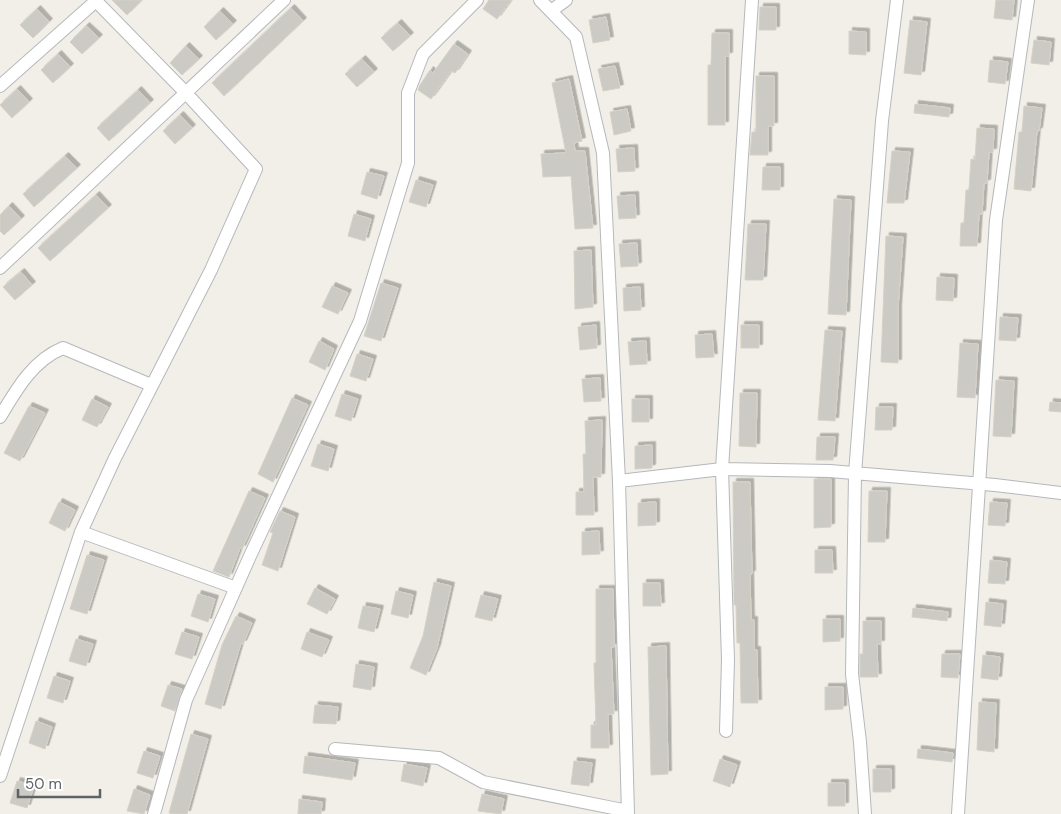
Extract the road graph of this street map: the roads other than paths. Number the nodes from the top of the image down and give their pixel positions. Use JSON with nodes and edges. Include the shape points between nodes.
{"nodes":[{"id":1,"x":96,"y":0,"type":"edge"},
{"id":2,"x":284,"y":0,"type":"edge"},
{"id":3,"x":477,"y":0,"type":"edge"},
{"id":4,"x":540,"y":0,"type":"edge"},
{"id":5,"x":566,"y":0,"type":"edge"},
{"id":6,"x":752,"y":0,"type":"edge"},
{"id":7,"x":897,"y":0,"type":"edge"},
{"id":8,"x":1028,"y":0,"type":"edge"},
{"id":9,"x":551,"y":11,"type":"junction"},
{"id":10,"x":0,"y":86,"type":"edge"},
{"id":11,"x":185,"y":92,"type":"junction"},
{"id":12,"x":0,"y":268,"type":"edge"},
{"id":13,"x":151,"y":385,"type":"junction"},
{"id":14,"x":0,"y":417,"type":"edge"},
{"id":15,"x":722,"y":469,"type":"junction"},
{"id":16,"x":855,"y":474,"type":"junction"},
{"id":17,"x":619,"y":481,"type":"junction"},
{"id":18,"x":981,"y":484,"type":"junction"},
{"id":19,"x":1061,"y":493,"type":"edge"},
{"id":20,"x":81,"y":532,"type":"junction"},
{"id":21,"x":236,"y":588,"type":"junction"},
{"id":22,"x":726,"y":731,"type":"dead end"},
{"id":23,"x":335,"y":749,"type":"dead end"},
{"id":24,"x":0,"y":776,"type":"edge"},
{"id":25,"x":628,"y":812,"type":"edge"},
{"id":26,"x":154,"y":814,"type":"edge"},
{"id":27,"x":865,"y":814,"type":"edge"},
{"id":28,"x":958,"y":814,"type":"edge"}],
"edges":[{"from":1,"to":10,"type":"street"},
{"from":1,"to":11,"type":"street"},
{"from":2,"to":11,"type":"street"},
{"from":3,"to":21,"type":"street","via":[[423,54],[408,93],[408,163],[360,322]]},
{"from":4,"to":9,"type":"street"},
{"from":5,"to":9,"type":"street"},
{"from":6,"to":15,"type":"street"},
{"from":7,"to":16,"type":"street","via":[[882,131]]},
{"from":8,"to":18,"type":"street","via":[[996,220]]},
{"from":9,"to":17,"type":"street","via":[[576,37],[602,153]]},
{"from":11,"to":12,"type":"street"},
{"from":11,"to":13,"type":"street","via":[[256,169],[210,270]]},
{"from":13,"to":14,"type":"street","via":[[63,348],[48,354],[18,386]]},
{"from":13,"to":20,"type":"street"},
{"from":15,"to":16,"type":"street"},
{"from":15,"to":17,"type":"street"},
{"from":15,"to":22,"type":"street","via":[[728,660]]},
{"from":16,"to":18,"type":"street"},
{"from":16,"to":27,"type":"street","via":[[852,674]]},
{"from":17,"to":25,"type":"street"},
{"from":18,"to":19,"type":"street"},
{"from":18,"to":28,"type":"street"},
{"from":20,"to":21,"type":"street"},
{"from":20,"to":24,"type":"street"},
{"from":21,"to":26,"type":"street","via":[[186,700]]},
{"from":23,"to":25,"type":"street","via":[[440,758],[483,782]]}]}
